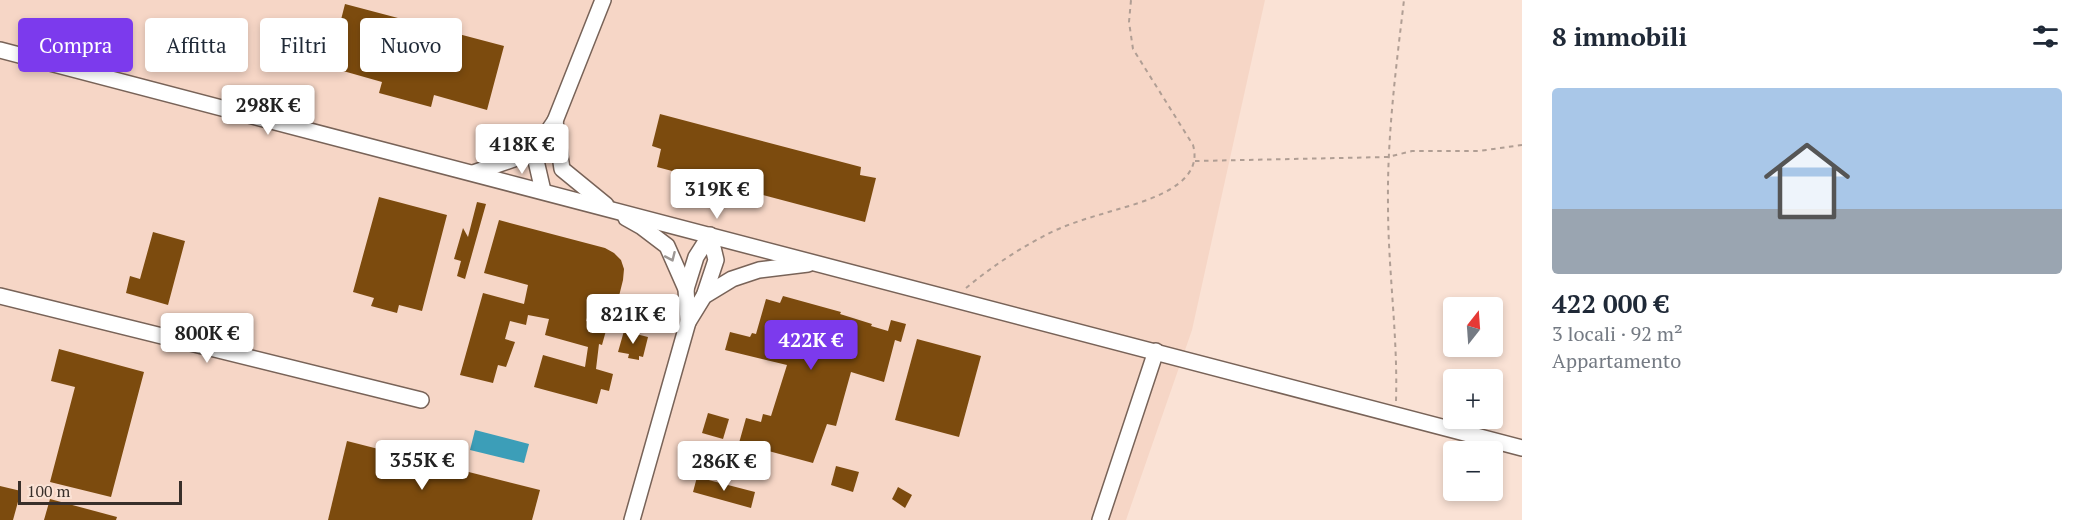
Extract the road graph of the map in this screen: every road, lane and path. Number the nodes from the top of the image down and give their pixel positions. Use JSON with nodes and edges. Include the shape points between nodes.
{"nodes":[{"id":1,"x":603,"y":0,"type":"edge"},
{"id":2,"x":1131,"y":0,"type":"edge"},
{"id":3,"x":1404,"y":0,"type":"edge"},
{"id":4,"x":0,"y":50,"type":"edge"},
{"id":5,"x":555,"y":121,"type":"junction"},
{"id":6,"x":1522,"y":145,"type":"edge"},
{"id":7,"x":534,"y":152,"type":"junction"},
{"id":8,"x":1388,"y":158,"type":"junction"},
{"id":9,"x":1195,"y":161,"type":"junction"},
{"id":10,"x":562,"y":169,"type":"junction"},
{"id":11,"x":472,"y":173,"type":"junction"},
{"id":12,"x":543,"y":191,"type":"junction"},
{"id":13,"x":610,"y":209,"type":"junction"},
{"id":14,"x":710,"y":235,"type":"junction"},
{"id":15,"x":816,"y":263,"type":"junction"},
{"id":16,"x":686,"y":289,"type":"junction"},
{"id":17,"x":0,"y":296,"type":"edge"},
{"id":18,"x":704,"y":296,"type":"junction"},
{"id":19,"x":954,"y":299,"type":"junction"},
{"id":20,"x":688,"y":322,"type":"junction"},
{"id":21,"x":1156,"y":351,"type":"junction"},
{"id":22,"x":422,"y":400,"type":"dead end"},
{"id":23,"x":1395,"y":414,"type":"junction"},
{"id":24,"x":1522,"y":448,"type":"edge"},
{"id":25,"x":632,"y":520,"type":"edge"},
{"id":26,"x":1100,"y":520,"type":"edge"}],
"edges":[{"from":1,"to":5,"type":"street"},
{"from":2,"to":9,"type":"path","via":[[1133,49],[1193,145]]},
{"from":3,"to":8,"type":"path"},
{"from":4,"to":11,"type":"street"},
{"from":5,"to":7,"type":"street"},
{"from":5,"to":10,"type":"street"},
{"from":6,"to":8,"type":"path","via":[[1479,151],[1412,151]]},
{"from":7,"to":11,"type":"street"},
{"from":7,"to":12,"type":"street"},
{"from":8,"to":9,"type":"path"},
{"from":8,"to":23,"type":"path"},
{"from":9,"to":19,"type":"path","via":[[1183,179],[1158,197],[1041,237],[980,276]]},
{"from":10,"to":12,"type":"street"},
{"from":10,"to":13,"type":"street"},
{"from":11,"to":12,"type":"street"},
{"from":12,"to":13,"type":"street"},
{"from":13,"to":14,"type":"street"},
{"from":13,"to":16,"type":"street","one_way":true,"via":[[667,246]]},
{"from":14,"to":15,"type":"street"},
{"from":14,"to":16,"type":"street","via":[[696,257]]},
{"from":14,"to":18,"type":"street","via":[[716,260]]},
{"from":15,"to":18,"type":"street","via":[[759,270],[732,279]]},
{"from":15,"to":19,"type":"street"},
{"from":16,"to":20,"type":"street"},
{"from":17,"to":22,"type":"street"},
{"from":18,"to":20,"type":"street"},
{"from":19,"to":21,"type":"street"},
{"from":20,"to":25,"type":"street"},
{"from":21,"to":23,"type":"street"},
{"from":21,"to":26,"type":"street"},
{"from":23,"to":24,"type":"street"}]}
